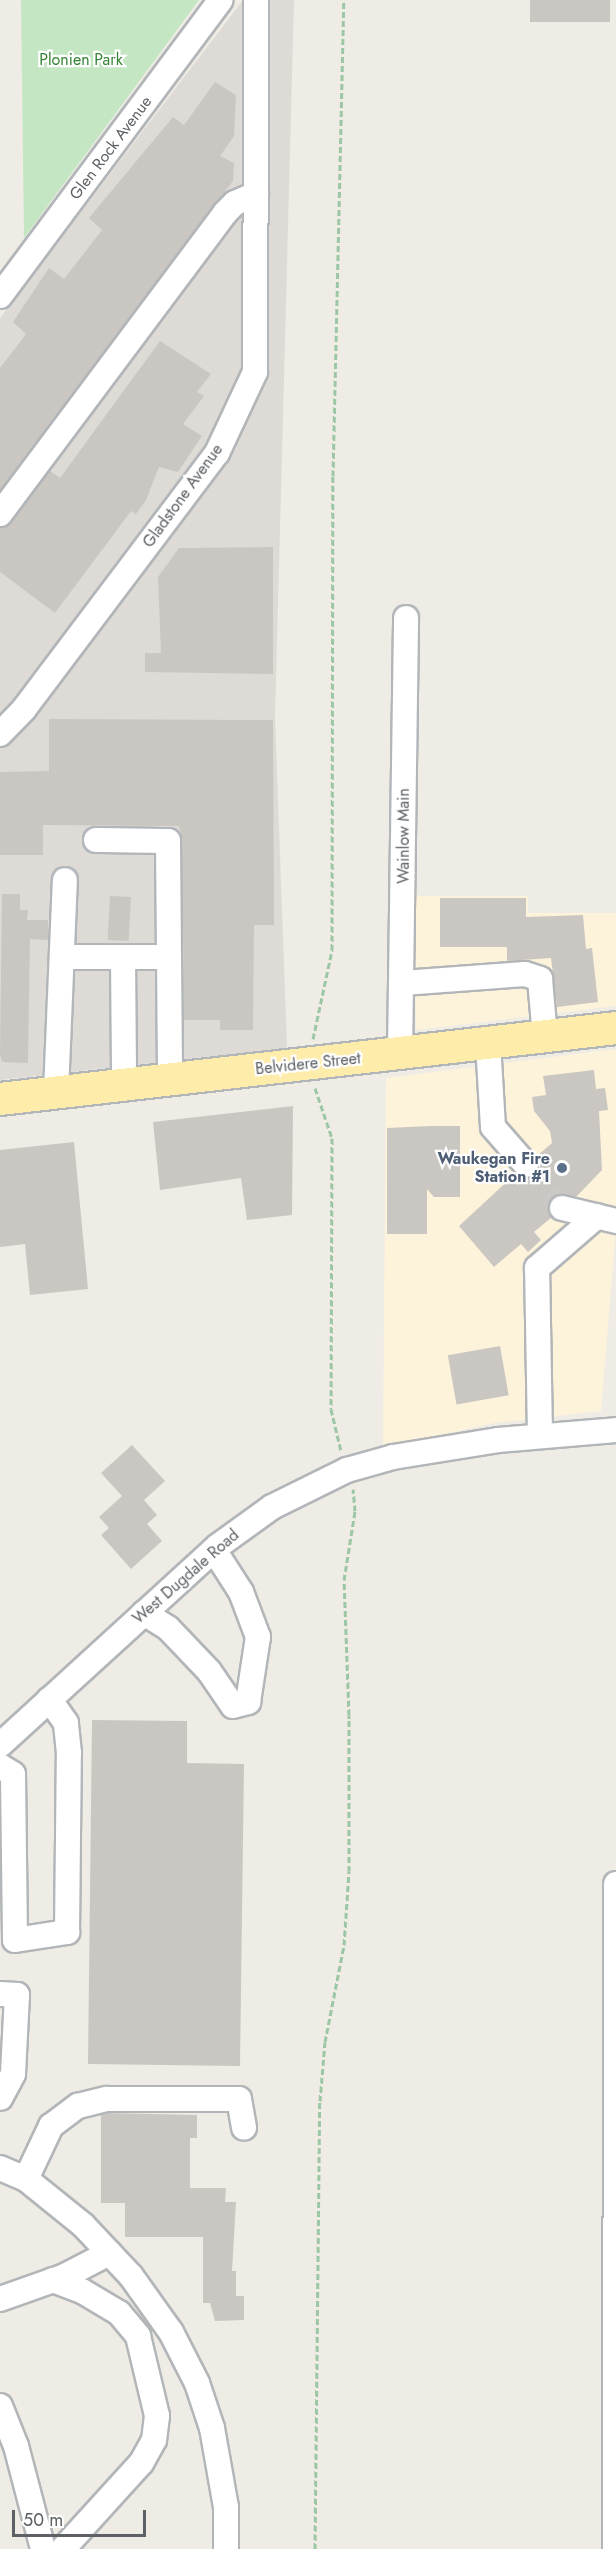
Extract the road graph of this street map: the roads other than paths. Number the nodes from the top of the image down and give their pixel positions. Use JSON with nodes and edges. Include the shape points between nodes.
{"nodes":[{"id":1,"x":221,"y":0,"type":"edge"},
{"id":2,"x":256,"y":0,"type":"edge"},
{"id":3,"x":255,"y":194,"type":"junction"},
{"id":4,"x":0,"y":296,"type":"edge"},
{"id":5,"x":0,"y":514,"type":"edge"},
{"id":6,"x":406,"y":618,"type":"dead end"},
{"id":7,"x":0,"y":734,"type":"edge"},
{"id":8,"x":96,"y":840,"type":"dead end"},
{"id":9,"x":65,"y":880,"type":"dead end"},
{"id":10,"x":62,"y":957,"type":"junction"},
{"id":11,"x":123,"y":957,"type":"junction"},
{"id":12,"x":169,"y":957,"type":"junction"},
{"id":13,"x":403,"y":983,"type":"junction"},
{"id":14,"x":616,"y":1028,"type":"edge"},
{"id":15,"x":545,"y":1037,"type":"junction"},
{"id":16,"x":488,"y":1043,"type":"junction"},
{"id":17,"x":400,"y":1053,"type":"junction"},
{"id":18,"x":170,"y":1079,"type":"junction"},
{"id":19,"x":124,"y":1084,"type":"junction"},
{"id":20,"x":56,"y":1092,"type":"junction"},
{"id":21,"x":0,"y":1099,"type":"edge"},
{"id":22,"x":526,"y":1165,"type":"tunnel mouth"},
{"id":23,"x":562,"y":1208,"type":"tunnel mouth"},
{"id":24,"x":606,"y":1219,"type":"edge"},
{"id":25,"x":616,"y":1430,"type":"edge"},
{"id":26,"x":540,"y":1436,"type":"junction"},
{"id":27,"x":214,"y":1550,"type":"junction"},
{"id":28,"x":144,"y":1612,"type":"junction"},
{"id":29,"x":49,"y":1699,"type":"junction"},
{"id":30,"x":0,"y":1746,"type":"edge"},
{"id":31,"x":0,"y":1766,"type":"edge"},
{"id":32,"x":616,"y":1884,"type":"edge"},
{"id":33,"x":0,"y":1995,"type":"edge"},
{"id":34,"x":615,"y":2096,"type":"edge"},
{"id":35,"x":0,"y":2098,"type":"edge"},
{"id":36,"x":244,"y":2128,"type":"dead end"},
{"id":37,"x":0,"y":2168,"type":"edge"},
{"id":38,"x":26,"y":2179,"type":"junction"},
{"id":39,"x":615,"y":2226,"type":"edge"},
{"id":40,"x":109,"y":2253,"type":"junction"},
{"id":41,"x":53,"y":2280,"type":"junction"},
{"id":42,"x":0,"y":2299,"type":"edge"},
{"id":43,"x":615,"y":2353,"type":"edge"},
{"id":44,"x":0,"y":2406,"type":"edge"},
{"id":45,"x":615,"y":2453,"type":"edge"},
{"id":46,"x":43,"y":2549,"type":"edge"},
{"id":47,"x":63,"y":2549,"type":"edge"},
{"id":48,"x":226,"y":2549,"type":"edge"},
{"id":49,"x":615,"y":2549,"type":"edge"}],
"edges":[{"from":1,"to":4,"type":"street","name":"Glen Rock Avenue"},
{"from":2,"to":3,"type":"street","name":"Gladstone Avenue"},
{"from":3,"to":5,"type":"street","via":[[235,203],[225,213]]},
{"from":3,"to":7,"type":"street","name":"Gladstone Avenue","via":[[255,372],[241,408],[217,453],[24,709]]},
{"from":6,"to":13,"type":"street","name":"Wainlow Main"},
{"from":8,"to":12,"type":"street","via":[[168,841]]},
{"from":9,"to":10,"type":"street"},
{"from":10,"to":11,"type":"street"},
{"from":10,"to":20,"type":"street"},
{"from":11,"to":12,"type":"street"},
{"from":11,"to":19,"type":"street"},
{"from":12,"to":18,"type":"street"},
{"from":13,"to":15,"type":"street","via":[[525,974],[540,979]]},
{"from":13,"to":17,"type":"street","name":"Wainlow Main"},
{"from":14,"to":15,"type":"main road","name":"Belvidere Street"},
{"from":15,"to":16,"type":"main road","name":"Belvidere Street"},
{"from":16,"to":17,"type":"main road","name":"Belvidere Street"},
{"from":16,"to":22,"type":"street","via":[[493,1127]]},
{"from":17,"to":18,"type":"main road","name":"Belvidere Street"},
{"from":18,"to":19,"type":"main road","name":"Belvidere Street"},
{"from":19,"to":20,"type":"main road","name":"Belvidere Street"},
{"from":20,"to":21,"type":"main road","name":"Belvidere Street"},
{"from":23,"to":24,"type":"street"},
{"from":24,"to":26,"type":"street","via":[[537,1268]]},
{"from":25,"to":26,"type":"street","name":"West Dugdale Road"},
{"from":26,"to":27,"type":"street","name":"West Dugdale Road","via":[[439,1449],[347,1470],[272,1507]]},
{"from":27,"to":28,"type":"street","name":"West Dugdale Road"},
{"from":27,"to":28,"type":"street","via":[[241,1592],[258,1637],[248,1702],[233,1706],[209,1671],[168,1628]]},
{"from":28,"to":29,"type":"street","name":"West Dugdale Road"},
{"from":29,"to":30,"type":"street","name":"West Dugdale Road"},
{"from":29,"to":31,"type":"street","via":[[66,1723],[69,1753],[67,1932],[15,1940],[13,1774]]},
{"from":32,"to":34,"type":"street"},
{"from":33,"to":35,"type":"street","via":[[17,1995],[14,2074]]},
{"from":34,"to":39,"type":"street"},
{"from":36,"to":38,"type":"street","via":[[239,2099],[107,2099],[78,2106],[51,2127]]},
{"from":37,"to":38,"type":"street"},
{"from":38,"to":40,"type":"street","via":[[83,2225]]},
{"from":39,"to":43,"type":"street"},
{"from":40,"to":41,"type":"street"},
{"from":40,"to":48,"type":"street","via":[[171,2332],[197,2383],[212,2428],[226,2507]]},
{"from":41,"to":42,"type":"street"},
{"from":41,"to":47,"type":"street","via":[[82,2291],[119,2313],[138,2336],[157,2416],[154,2440],[141,2463]]},
{"from":43,"to":45,"type":"street"},
{"from":44,"to":46,"type":"street","via":[[16,2446]]},
{"from":45,"to":49,"type":"street"}]}
